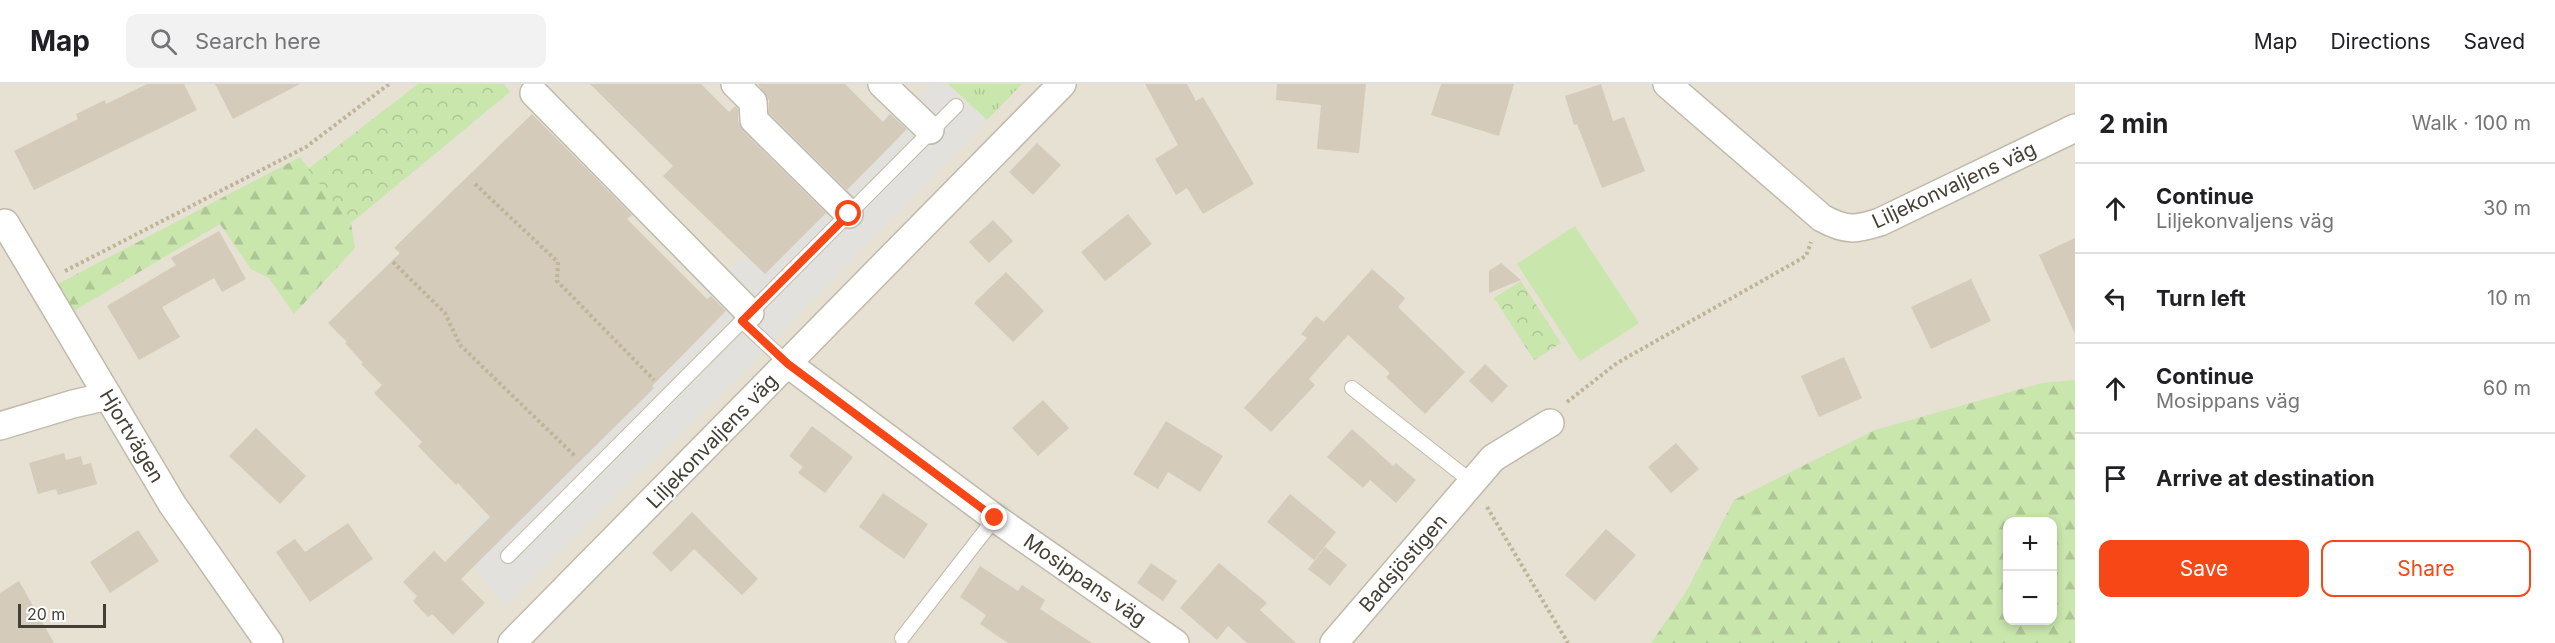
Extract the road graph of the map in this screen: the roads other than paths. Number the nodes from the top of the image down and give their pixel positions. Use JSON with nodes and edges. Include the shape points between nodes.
{"nodes":[{"id":1,"x":735,"y":84,"type":"edge"},
{"id":2,"x":882,"y":84,"type":"edge"},
{"id":3,"x":1062,"y":84,"type":"edge"},
{"id":4,"x":1667,"y":84,"type":"edge"},
{"id":5,"x":534,"y":93,"type":"dead end"},
{"id":6,"x":957,"y":106,"type":"dead end"},
{"id":7,"x":2075,"y":128,"type":"edge"},
{"id":8,"x":930,"y":130,"type":"junction"},
{"id":9,"x":849,"y":214,"type":"junction"},
{"id":10,"x":5,"y":223,"type":"dead end"},
{"id":11,"x":746,"y":317,"type":"junction"},
{"id":12,"x":788,"y":364,"type":"junction"},
{"id":13,"x":1352,"y":388,"type":"dead end"},
{"id":14,"x":108,"y":396,"type":"junction"},
{"id":15,"x":1550,"y":423,"type":"road end"},
{"id":16,"x":0,"y":426,"type":"edge"},
{"id":17,"x":1472,"y":482,"type":"junction"},
{"id":18,"x":995,"y":518,"type":"junction"},
{"id":19,"x":508,"y":556,"type":"dead end"},
{"id":20,"x":902,"y":638,"type":"dead end"},
{"id":21,"x":269,"y":643,"type":"edge"},
{"id":22,"x":512,"y":643,"type":"edge"},
{"id":23,"x":1175,"y":643,"type":"edge"},
{"id":24,"x":1334,"y":643,"type":"edge"}],
"edges":[{"from":1,"to":9,"type":"street","via":[[753,102],[754,120]]},
{"from":2,"to":8,"type":"street"},
{"from":3,"to":12,"type":"street","name":"Liljekonvaljens väg"},
{"from":4,"to":7,"type":"street","name":"Liljekonvaljens väg","via":[[1822,218],[1841,228],[1859,229],[1880,222]]},
{"from":5,"to":11,"type":"street"},
{"from":6,"to":8,"type":"lane"},
{"from":8,"to":9,"type":"lane"},
{"from":9,"to":11,"type":"lane"},
{"from":10,"to":14,"type":"street","name":"Hjortvägen"},
{"from":11,"to":12,"type":"lane"},
{"from":11,"to":19,"type":"lane"},
{"from":12,"to":18,"type":"street","name":"Mosippans väg"},
{"from":12,"to":22,"type":"street","name":"Liljekonvaljens väg"},
{"from":13,"to":17,"type":"lane"},
{"from":14,"to":16,"type":"street"},
{"from":14,"to":21,"type":"street","name":"Hjortvägen","via":[[172,504]]},
{"from":15,"to":17,"type":"street","name":"Badsjöstigen","via":[[1493,458]]},
{"from":17,"to":24,"type":"street","name":"Badsjöstigen"},
{"from":18,"to":20,"type":"lane"},
{"from":18,"to":23,"type":"street","name":"Mosippans väg"}]}
